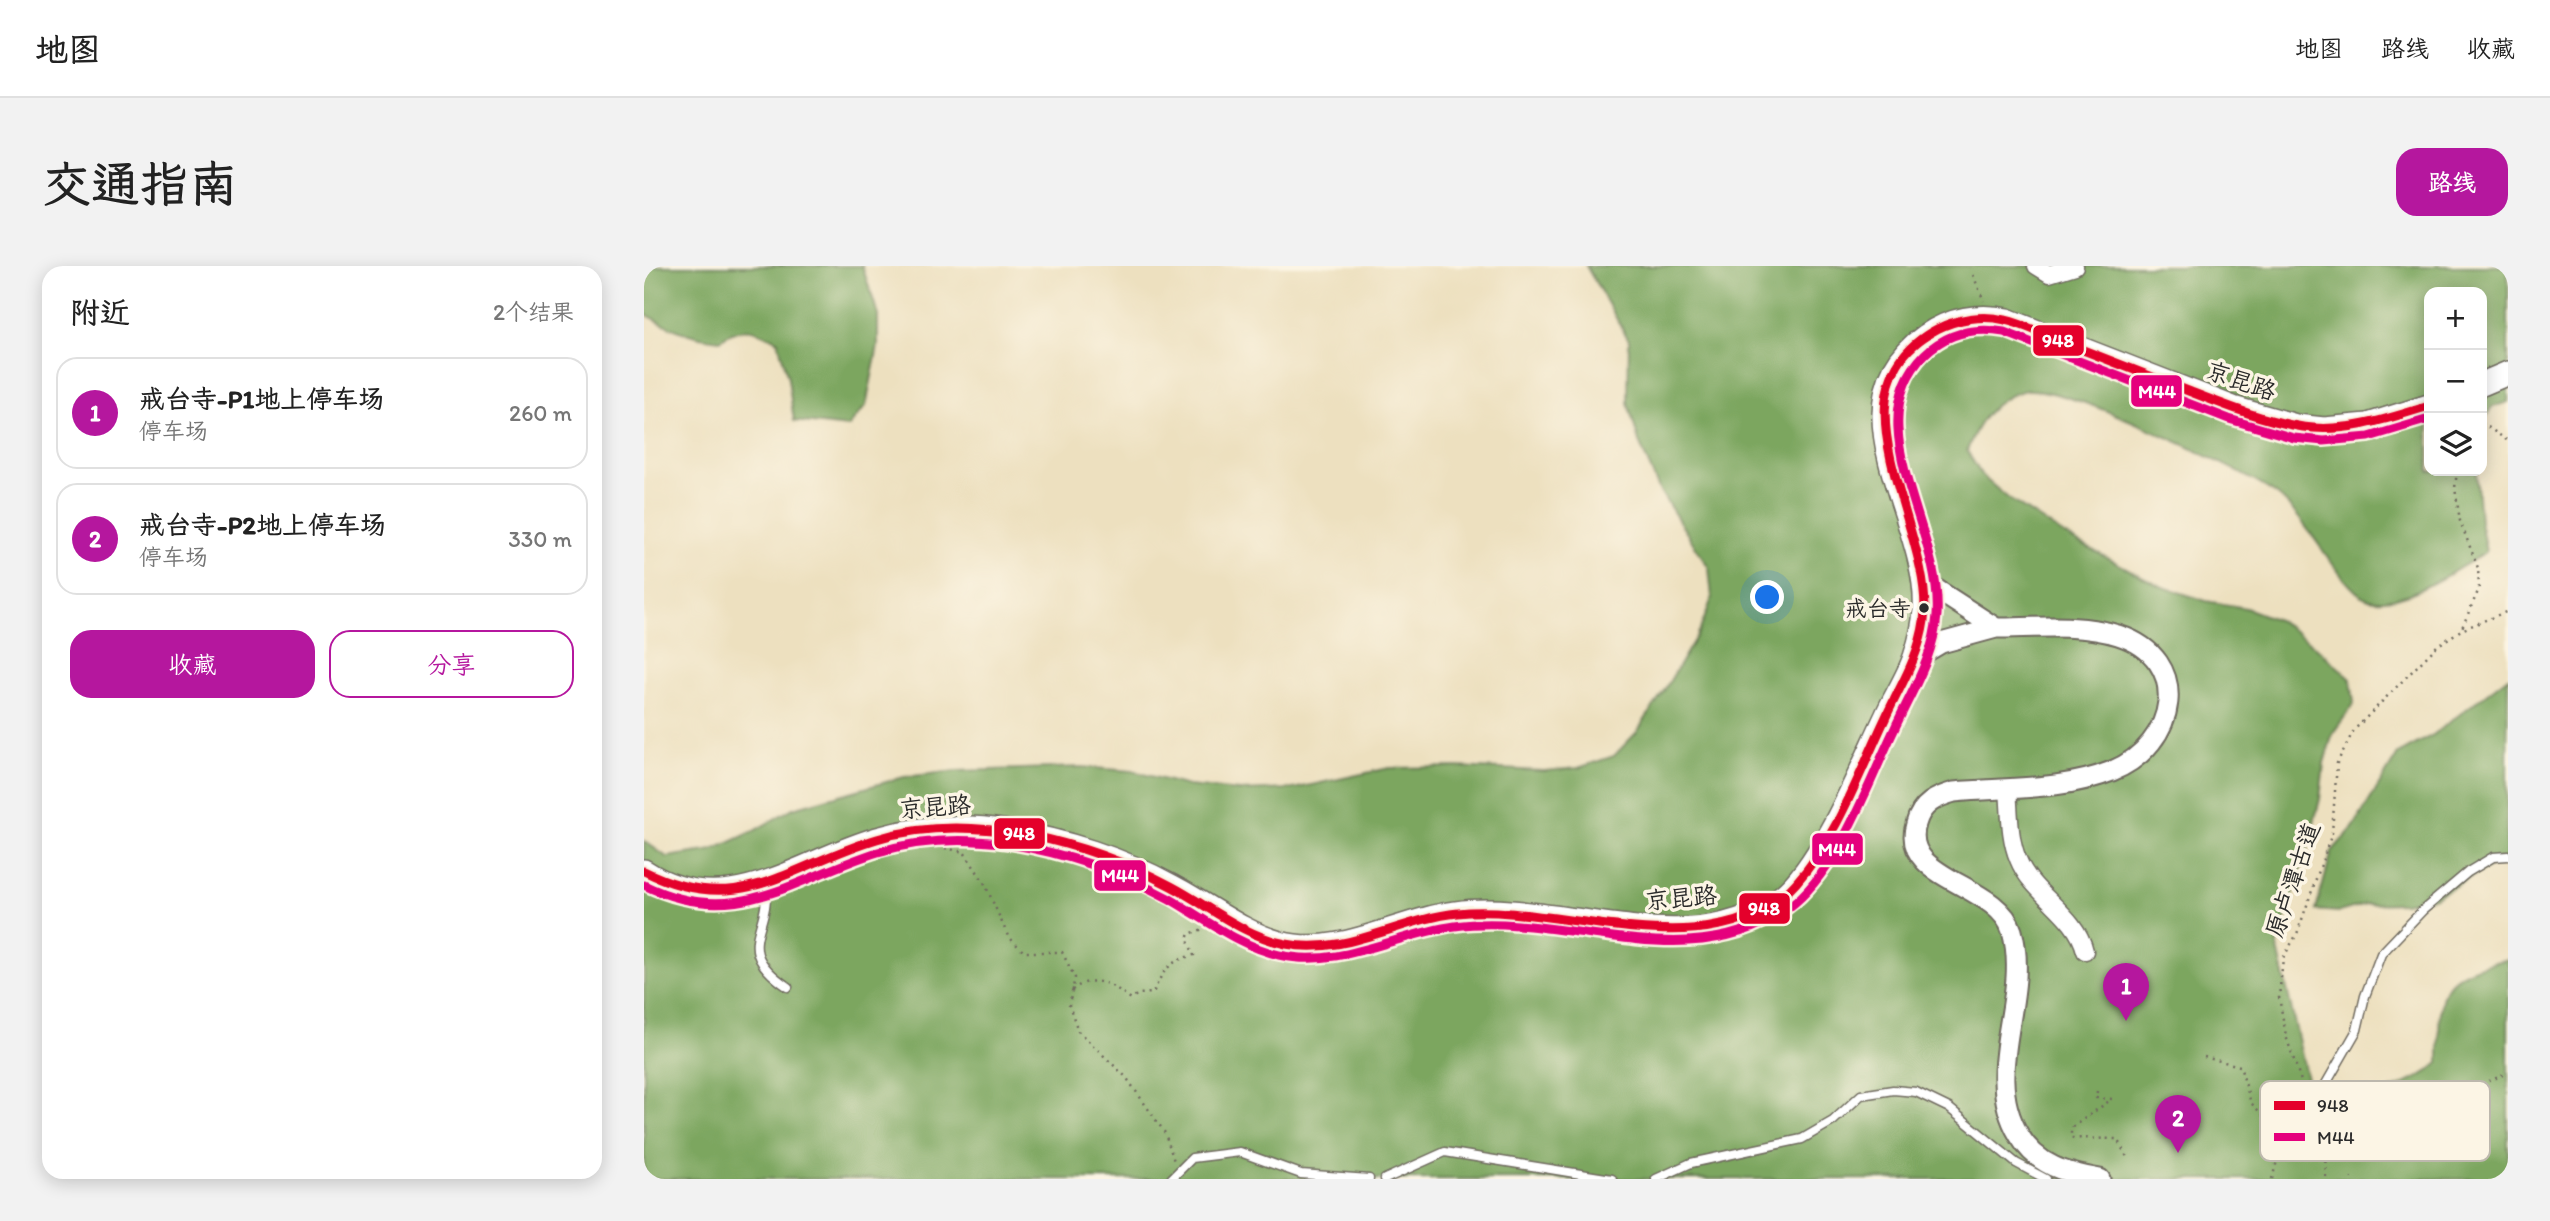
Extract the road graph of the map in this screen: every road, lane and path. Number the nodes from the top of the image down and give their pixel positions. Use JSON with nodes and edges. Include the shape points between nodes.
{"nodes":[{"id":1,"x":2036,"y":266,"type":"edge"},
{"id":2,"x":2075,"y":266,"type":"edge"},
{"id":3,"x":1973,"y":275,"type":"dead end"},
{"id":4,"x":1991,"y":317,"type":"junction"},
{"id":5,"x":2508,"y":373,"type":"edge"},
{"id":6,"x":2487,"y":382,"type":"edge"},
{"id":7,"x":2424,"y":408,"type":"edge"},
{"id":8,"x":2487,"y":426,"type":"edge"},
{"id":9,"x":2508,"y":441,"type":"edge"},
{"id":10,"x":2456,"y":476,"type":"edge"},
{"id":11,"x":1925,"y":582,"type":"junction"},
{"id":12,"x":2508,"y":611,"type":"edge"},
{"id":13,"x":1996,"y":628,"type":"junction"},
{"id":14,"x":2461,"y":630,"type":"junction"},
{"id":15,"x":1914,"y":659,"type":"junction"},
{"id":16,"x":2008,"y":789,"type":"junction"},
{"id":17,"x":943,"y":847,"type":"dead end"},
{"id":18,"x":2508,"y":856,"type":"edge"},
{"id":19,"x":644,"y":871,"type":"edge"},
{"id":20,"x":765,"y":883,"type":"junction"},
{"id":21,"x":1216,"y":911,"type":"junction"},
{"id":22,"x":2085,"y":951,"type":"dead end"},
{"id":23,"x":788,"y":987,"type":"dead end"},
{"id":24,"x":1072,"y":990,"type":"junction"},
{"id":25,"x":2203,"y":1057,"type":"dead end"},
{"id":26,"x":2508,"y":1073,"type":"edge"},
{"id":27,"x":2301,"y":1081,"type":"edge"},
{"id":28,"x":2328,"y":1081,"type":"edge"},
{"id":29,"x":2489,"y":1081,"type":"edge"},
{"id":30,"x":2097,"y":1091,"type":"dead end"},
{"id":31,"x":2260,"y":1112,"type":"edge"},
{"id":32,"x":2127,"y":1157,"type":"dead end"},
{"id":33,"x":2277,"y":1161,"type":"edge"},
{"id":34,"x":2325,"y":1161,"type":"edge"},
{"id":35,"x":1174,"y":1176,"type":"edge"},
{"id":36,"x":1369,"y":1179,"type":"edge"},
{"id":37,"x":1385,"y":1179,"type":"edge"},
{"id":38,"x":1612,"y":1179,"type":"edge"},
{"id":39,"x":1656,"y":1179,"type":"edge"},
{"id":40,"x":2046,"y":1179,"type":"edge"},
{"id":41,"x":2100,"y":1179,"type":"edge"},
{"id":42,"x":2272,"y":1179,"type":"edge"},
{"id":43,"x":2326,"y":1179,"type":"edge"}],
"edges":[{"from":1,"to":2,"type":"street","via":[[2049,274]]},
{"from":3,"to":4,"type":"path"},
{"from":4,"to":7,"type":"main road","name":"京昆路","via":[[2031,327],[2233,408],[2295,426],[2368,425]]},
{"from":4,"to":11,"type":"main road","name":"京昆路","via":[[1964,319],[1922,339],[1894,371],[1885,391],[1885,441]]},
{"from":5,"to":6,"type":"main road"},
{"from":8,"to":9,"type":"path"},
{"from":10,"to":14,"type":"path","via":[[2460,521],[2478,568],[2479,589]]},
{"from":11,"to":13,"type":"street"},
{"from":11,"to":15,"type":"main road","name":"京昆路","via":[[1923,627]]},
{"from":12,"to":14,"type":"path","name":"原卢潭古道"},
{"from":13,"to":15,"type":"street","via":[[1941,643]]},
{"from":13,"to":16,"type":"street","via":[[2119,635],[2156,660],[2169,700],[2168,717],[2151,745],[2115,770],[2073,784]]},
{"from":14,"to":27,"type":"path","name":"原卢潭古道","via":[[2437,646],[2354,730],[2337,763],[2332,833],[2297,934],[2283,958],[2279,997]]},
{"from":15,"to":21,"type":"main road","name":"京昆路","via":[[1810,862],[1783,896],[1742,917],[1644,929],[1476,911],[1451,913],[1317,948],[1276,943]]},
{"from":16,"to":22,"type":"street","via":[[2018,860],[2081,935]]},
{"from":16,"to":41,"type":"street","via":[[1954,792],[1928,803],[1915,825],[1916,846],[1927,865],[1986,899],[2010,926],[2018,962],[2003,1079],[2011,1122],[2034,1155],[2051,1167]]},
{"from":17,"to":24,"type":"path","via":[[964,852],[984,882],[1008,936],[1024,952],[1062,952],[1075,978]]},
{"from":18,"to":28,"type":"lane","via":[[2493,857],[2468,872],[2381,954],[2357,1030]]},
{"from":19,"to":20,"type":"main road","name":"京昆路","via":[[692,893],[729,892]]},
{"from":20,"to":21,"type":"main road","name":"京昆路","via":[[877,839],[934,829],[988,830],[1036,838],[1124,865]]},
{"from":20,"to":23,"type":"lane","via":[[767,903],[755,936],[757,950],[769,974]]},
{"from":21,"to":24,"type":"path","via":[[1209,927],[1189,934],[1194,955],[1176,959],[1163,970],[1153,993],[1131,999],[1108,982],[1082,982]]},
{"from":24,"to":35,"type":"path","via":[[1069,1004],[1078,1031],[1126,1077],[1164,1133]]},
{"from":25,"to":31,"type":"path","via":[[2241,1066],[2251,1103]]},
{"from":26,"to":29,"type":"path"},
{"from":30,"to":32,"type":"path","via":[[2096,1098],[2112,1099],[2071,1128],[2071,1138],[2117,1139]]},
{"from":33,"to":42,"type":"path"},
{"from":34,"to":43,"type":"path"},
{"from":35,"to":36,"type":"lane","via":[[1192,1158],[1240,1153],[1301,1174]]},
{"from":37,"to":38,"type":"lane","via":[[1445,1152]]},
{"from":39,"to":40,"type":"lane","via":[[1690,1163],[1802,1139],[1833,1121],[1861,1095],[1893,1090],[1916,1092],[1949,1108],[2016,1163]]}]}
